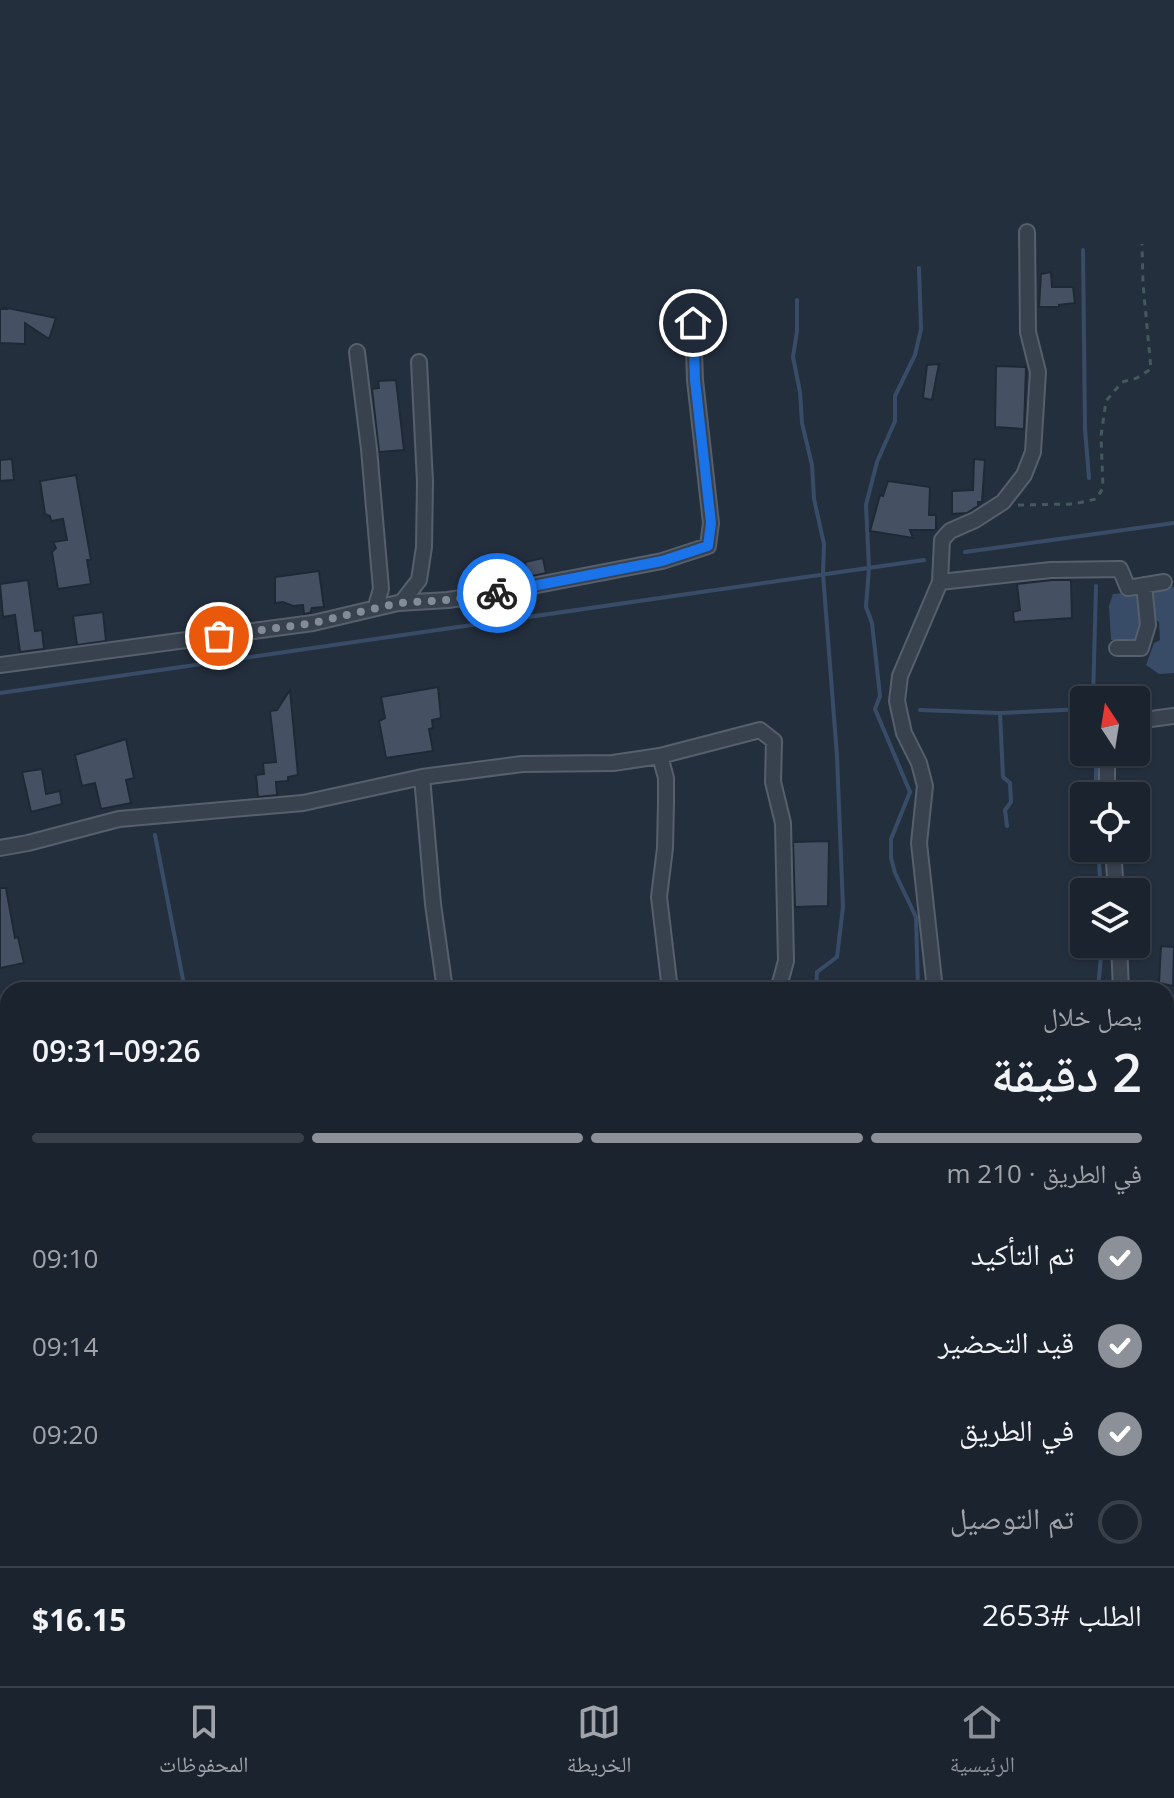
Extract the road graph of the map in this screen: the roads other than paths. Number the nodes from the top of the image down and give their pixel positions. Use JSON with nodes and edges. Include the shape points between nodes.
{"nodes":[{"id":1,"x":1027,"y":232,"type":"dead end"},
{"id":2,"x":693,"y":323,"type":"dead end"},
{"id":3,"x":357,"y":352,"type":"dead end"},
{"id":4,"x":419,"y":362,"type":"dead end"},
{"id":5,"x":940,"y":582,"type":"junction"},
{"id":6,"x":1164,"y":582,"type":"dead end"},
{"id":7,"x":1144,"y":585,"type":"junction"},
{"id":8,"x":402,"y":602,"type":"junction"},
{"id":9,"x":376,"y":606,"type":"junction"},
{"id":10,"x":1117,"y":648,"type":"dead end"},
{"id":11,"x":0,"y":665,"type":"edge"},
{"id":12,"x":1174,"y":716,"type":"edge"},
{"id":13,"x":1150,"y":719,"type":"edge"},
{"id":14,"x":660,"y":756,"type":"junction"},
{"id":15,"x":422,"y":777,"type":"junction"},
{"id":16,"x":0,"y":848,"type":"edge"},
{"id":17,"x":1120,"y":958,"type":"edge"},
{"id":18,"x":444,"y":982,"type":"edge"},
{"id":19,"x":669,"y":982,"type":"edge"},
{"id":20,"x":780,"y":982,"type":"edge"},
{"id":21,"x":934,"y":982,"type":"edge"},
{"id":22,"x":1121,"y":982,"type":"edge"}],
"edges":[{"from":1,"to":5,"type":"street","via":[[1028,332],[1038,372],[1035,440],[1024,475],[1003,502],[945,535]]},
{"from":2,"to":8,"type":"street","via":[[711,523],[708,546],[571,580]]},
{"from":3,"to":9,"type":"street","via":[[381,589]]},
{"from":4,"to":8,"type":"street","via":[[424,547],[419,580]]},
{"from":5,"to":7,"type":"street","via":[[1120,569],[1128,588]]},
{"from":5,"to":21,"type":"street","via":[[900,676],[897,701],[925,786],[919,843]]},
{"from":6,"to":7,"type":"street"},
{"from":7,"to":10,"type":"street","via":[[1148,625],[1141,648]]},
{"from":8,"to":9,"type":"street"},
{"from":9,"to":11,"type":"street","via":[[313,623]]},
{"from":12,"to":13,"type":"street"},
{"from":14,"to":15,"type":"street","via":[[613,763],[522,764]]},
{"from":14,"to":19,"type":"street","via":[[666,802],[659,897]]},
{"from":14,"to":20,"type":"street","via":[[760,730],[774,741],[773,782],[783,823],[786,961]]},
{"from":15,"to":16,"type":"street","via":[[303,803],[119,819]]},
{"from":15,"to":18,"type":"street"},
{"from":17,"to":22,"type":"street"}]}
